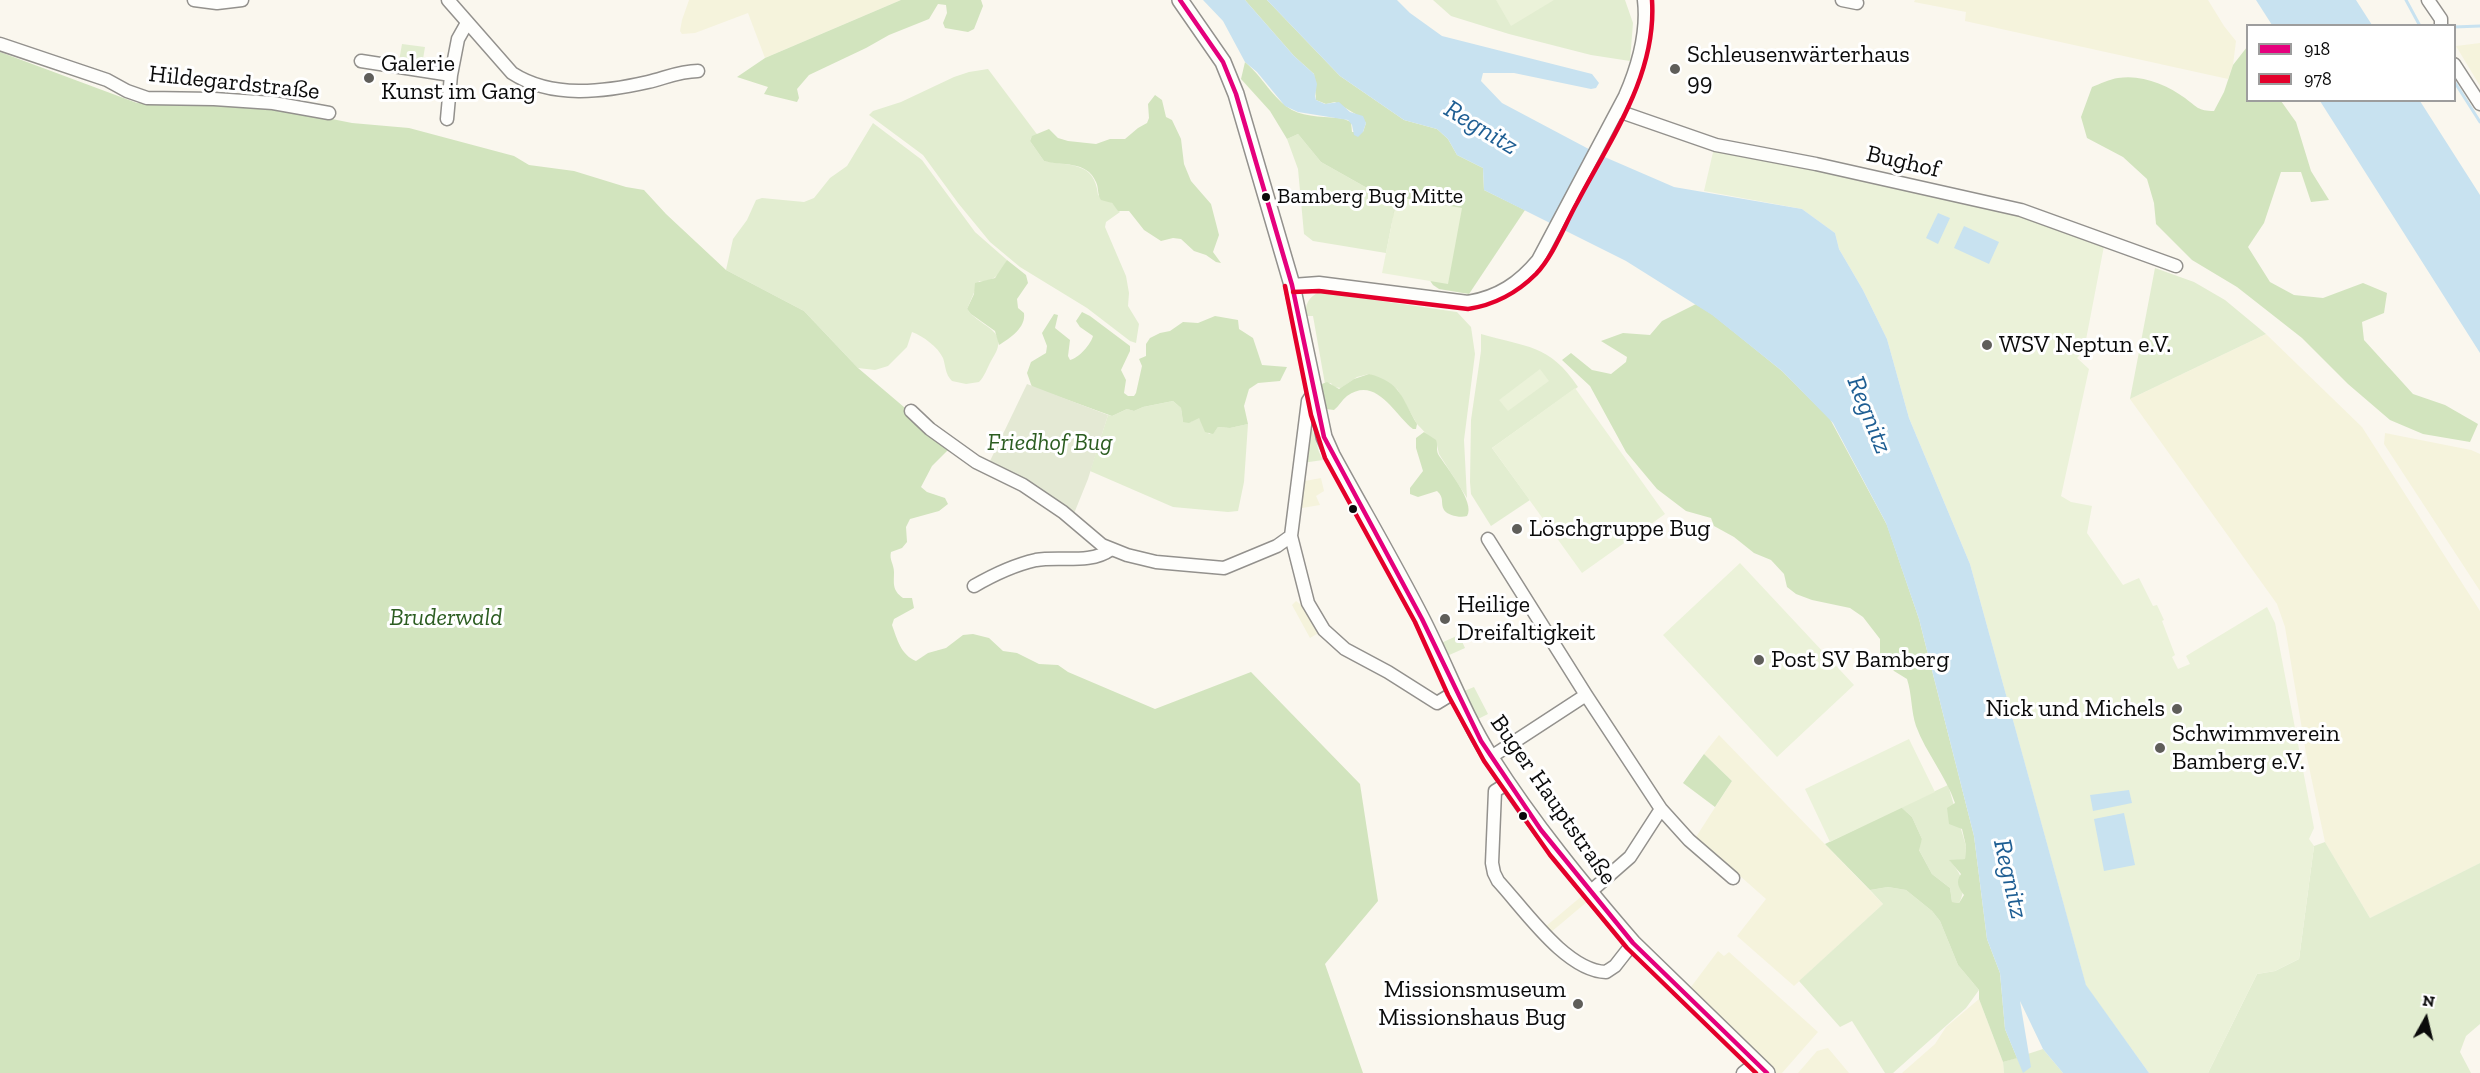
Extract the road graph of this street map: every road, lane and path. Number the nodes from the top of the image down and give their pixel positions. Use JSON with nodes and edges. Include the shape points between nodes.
{"nodes":[{"id":1,"x":194,"y":0,"type":"edge"},
{"id":2,"x":242,"y":0,"type":"edge"},
{"id":3,"x":448,"y":0,"type":"edge"},
{"id":4,"x":1180,"y":0,"type":"edge"},
{"id":5,"x":1644,"y":0,"type":"edge"},
{"id":6,"x":1842,"y":0,"type":"edge"},
{"id":7,"x":2428,"y":0,"type":"edge"},
{"id":8,"x":1857,"y":3,"type":"dead end"},
{"id":9,"x":2440,"y":22,"type":"edge"},
{"id":10,"x":467,"y":23,"type":"junction"},
{"id":11,"x":0,"y":44,"type":"edge"},
{"id":12,"x":361,"y":61,"type":"dead end"},
{"id":13,"x":2456,"y":67,"type":"edge"},
{"id":14,"x":698,"y":71,"type":"dead end"},
{"id":15,"x":452,"y":75,"type":"junction"},
{"id":16,"x":2480,"y":104,"type":"edge"},
{"id":17,"x":1618,"y":111,"type":"junction"},
{"id":18,"x":329,"y":113,"type":"dead end"},
{"id":19,"x":447,"y":119,"type":"dead end"},
{"id":20,"x":2176,"y":266,"type":"dead end"},
{"id":21,"x":1292,"y":285,"type":"junction"},
{"id":22,"x":1314,"y":392,"type":"junction"},
{"id":23,"x":911,"y":411,"type":"dead end"},
{"id":24,"x":1291,"y":536,"type":"junction"},
{"id":25,"x":1488,"y":539,"type":"dead end"},
{"id":26,"x":1110,"y":549,"type":"junction"},
{"id":27,"x":974,"y":586,"type":"dead end"},
{"id":28,"x":1455,"y":692,"type":"junction"},
{"id":29,"x":1586,"y":695,"type":"junction"},
{"id":30,"x":1491,"y":757,"type":"junction"},
{"id":31,"x":1508,"y":783,"type":"junction"},
{"id":32,"x":1661,"y":809,"type":"junction"},
{"id":33,"x":1732,"y":878,"type":"dead end"},
{"id":34,"x":1590,"y":892,"type":"junction"},
{"id":35,"x":1633,"y":943,"type":"junction"},
{"id":36,"x":1762,"y":1068,"type":"edge"},
{"id":37,"x":1743,"y":1073,"type":"edge"}],
"edges":[{"from":1,"to":2,"type":"street"},
{"from":3,"to":10,"type":"street"},
{"from":4,"to":21,"type":"street","name":"Buger Hauptstraße","via":[[1230,77]]},
{"from":5,"to":17,"type":"street","via":[[1644,33],[1635,71]]},
{"from":6,"to":8,"type":"street"},
{"from":7,"to":9,"type":"street"},
{"from":10,"to":14,"type":"street","via":[[512,73],[541,87],[588,91]]},
{"from":10,"to":15,"type":"street","via":[[458,39]]},
{"from":11,"to":18,"type":"street","name":"Hildegardstraße","via":[[107,80],[147,98],[273,103]]},
{"from":12,"to":15,"type":"street"},
{"from":13,"to":16,"type":"street"},
{"from":15,"to":19,"type":"street"},
{"from":17,"to":20,"type":"street","name":"Bughof","via":[[1716,145],[2021,210]]},
{"from":17,"to":21,"type":"street","via":[[1538,260],[1518,280],[1492,296],[1468,302],[1319,283]]},
{"from":21,"to":22,"type":"street","name":"Buger Hauptstraße"},
{"from":22,"to":24,"type":"street","via":[[1305,416]]},
{"from":22,"to":28,"type":"street","name":"Buger Hauptstraße","via":[[1324,438],[1422,619]]},
{"from":23,"to":26,"type":"street","via":[[976,462],[1041,496]]},
{"from":24,"to":26,"type":"street","via":[[1277,546],[1224,567],[1156,562]]},
{"from":24,"to":28,"type":"street","via":[[1308,603],[1324,630],[1345,649],[1437,703]]},
{"from":25,"to":29,"type":"street"},
{"from":26,"to":27,"type":"street","via":[[1095,556],[1014,566]]},
{"from":28,"to":30,"type":"street","name":"Buger Hauptstraße"},
{"from":29,"to":30,"type":"street"},
{"from":29,"to":32,"type":"street"},
{"from":30,"to":31,"type":"street","name":"Buger Hauptstraße"},
{"from":31,"to":34,"type":"street","name":"Buger Hauptstraße"},
{"from":31,"to":35,"type":"street","via":[[1495,791],[1492,863],[1498,881],[1573,961],[1586,968],[1606,972]]},
{"from":32,"to":33,"type":"street"},
{"from":32,"to":34,"type":"street","via":[[1630,857]]},
{"from":34,"to":35,"type":"street","name":"Buger Hauptstraße"},
{"from":35,"to":36,"type":"street","name":"Buger Hauptstraße"},
{"from":36,"to":37,"type":"street"}]}
